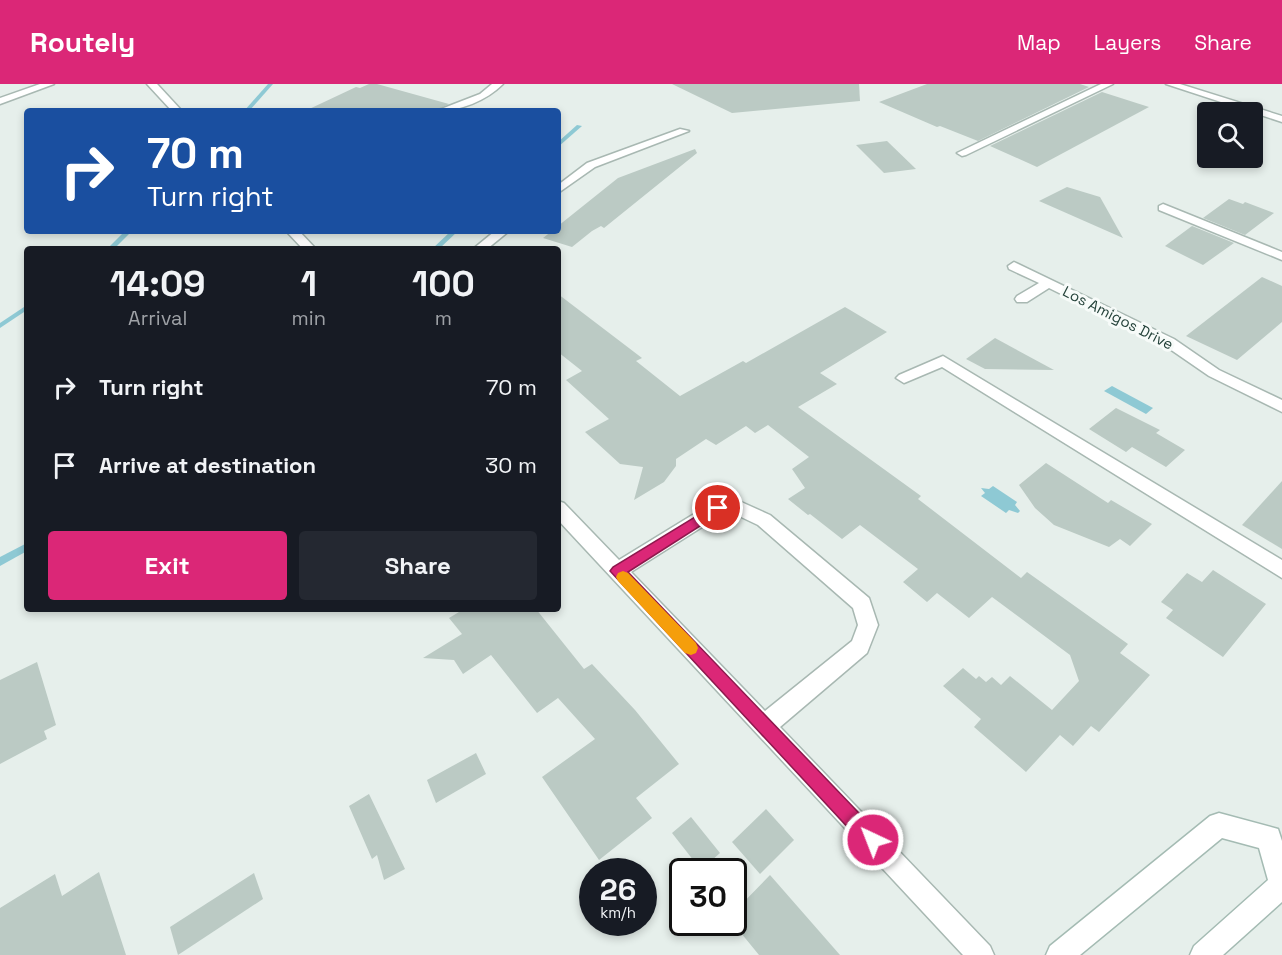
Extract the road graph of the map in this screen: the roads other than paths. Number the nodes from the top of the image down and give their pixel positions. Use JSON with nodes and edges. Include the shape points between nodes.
{"nodes":[{"id":1,"x":49,"y":84,"type":"edge"},
{"id":2,"x":152,"y":84,"type":"edge"},
{"id":3,"x":498,"y":84,"type":"edge"},
{"id":4,"x":1108,"y":84,"type":"edge"},
{"id":5,"x":1171,"y":84,"type":"edge"},
{"id":6,"x":0,"y":101,"type":"edge"},
{"id":7,"x":174,"y":108,"type":"edge"},
{"id":8,"x":449,"y":108,"type":"edge"},
{"id":9,"x":1282,"y":119,"type":"edge"},
{"id":10,"x":684,"y":131,"type":"dead end"},
{"id":11,"x":962,"y":153,"type":"dead end"},
{"id":12,"x":561,"y":188,"type":"edge"},
{"id":13,"x":1163,"y":208,"type":"dead end"},
{"id":14,"x":295,"y":234,"type":"edge"},
{"id":15,"x":499,"y":234,"type":"edge"},
{"id":16,"x":307,"y":246,"type":"edge"},
{"id":17,"x":483,"y":246,"type":"edge"},
{"id":18,"x":1282,"y":256,"type":"edge"},
{"id":19,"x":1014,"y":266,"type":"dead end"},
{"id":20,"x":1049,"y":283,"type":"junction"},
{"id":21,"x":1022,"y":299,"type":"dead end"},
{"id":22,"x":904,"y":378,"type":"dead end"},
{"id":23,"x":1282,"y":407,"type":"edge"},
{"id":24,"x":561,"y":511,"type":"edge"},
{"id":25,"x":1282,"y":570,"type":"edge"},
{"id":26,"x":618,"y":571,"type":"junction"},
{"id":27,"x":764,"y":726,"type":"junction"},
{"id":28,"x":1276,"y":833,"type":"edge"},
{"id":29,"x":1282,"y":884,"type":"edge"},
{"id":30,"x":981,"y":955,"type":"edge"},
{"id":31,"x":1059,"y":955,"type":"edge"},
{"id":32,"x":1203,"y":955,"type":"edge"}],
"edges":[{"from":1,"to":6,"type":"street"},
{"from":2,"to":7,"type":"street"},
{"from":3,"to":8,"type":"street","via":[[483,96]]},
{"from":4,"to":11,"type":"street"},
{"from":5,"to":9,"type":"street"},
{"from":10,"to":12,"type":"street","via":[[591,165]]},
{"from":13,"to":18,"type":"street"},
{"from":14,"to":16,"type":"street"},
{"from":15,"to":17,"type":"street"},
{"from":19,"to":20,"type":"street","name":"Los Amigos Drive"},
{"from":20,"to":21,"type":"street"},
{"from":20,"to":23,"type":"street","name":"Los Amigos Drive","via":[[1169,342],[1214,373]]},
{"from":22,"to":25,"type":"street","via":[[943,361]]},
{"from":24,"to":26,"type":"street"},
{"from":26,"to":27,"type":"street"},
{"from":26,"to":27,"type":"street","via":[[718,508],[739,508],[764,520],[862,604],[868,624],[860,647]]},
{"from":27,"to":30,"type":"street"},
{"from":28,"to":29,"type":"street"},
{"from":28,"to":31,"type":"street","via":[[1219,825]]},
{"from":29,"to":32,"type":"street"}]}
